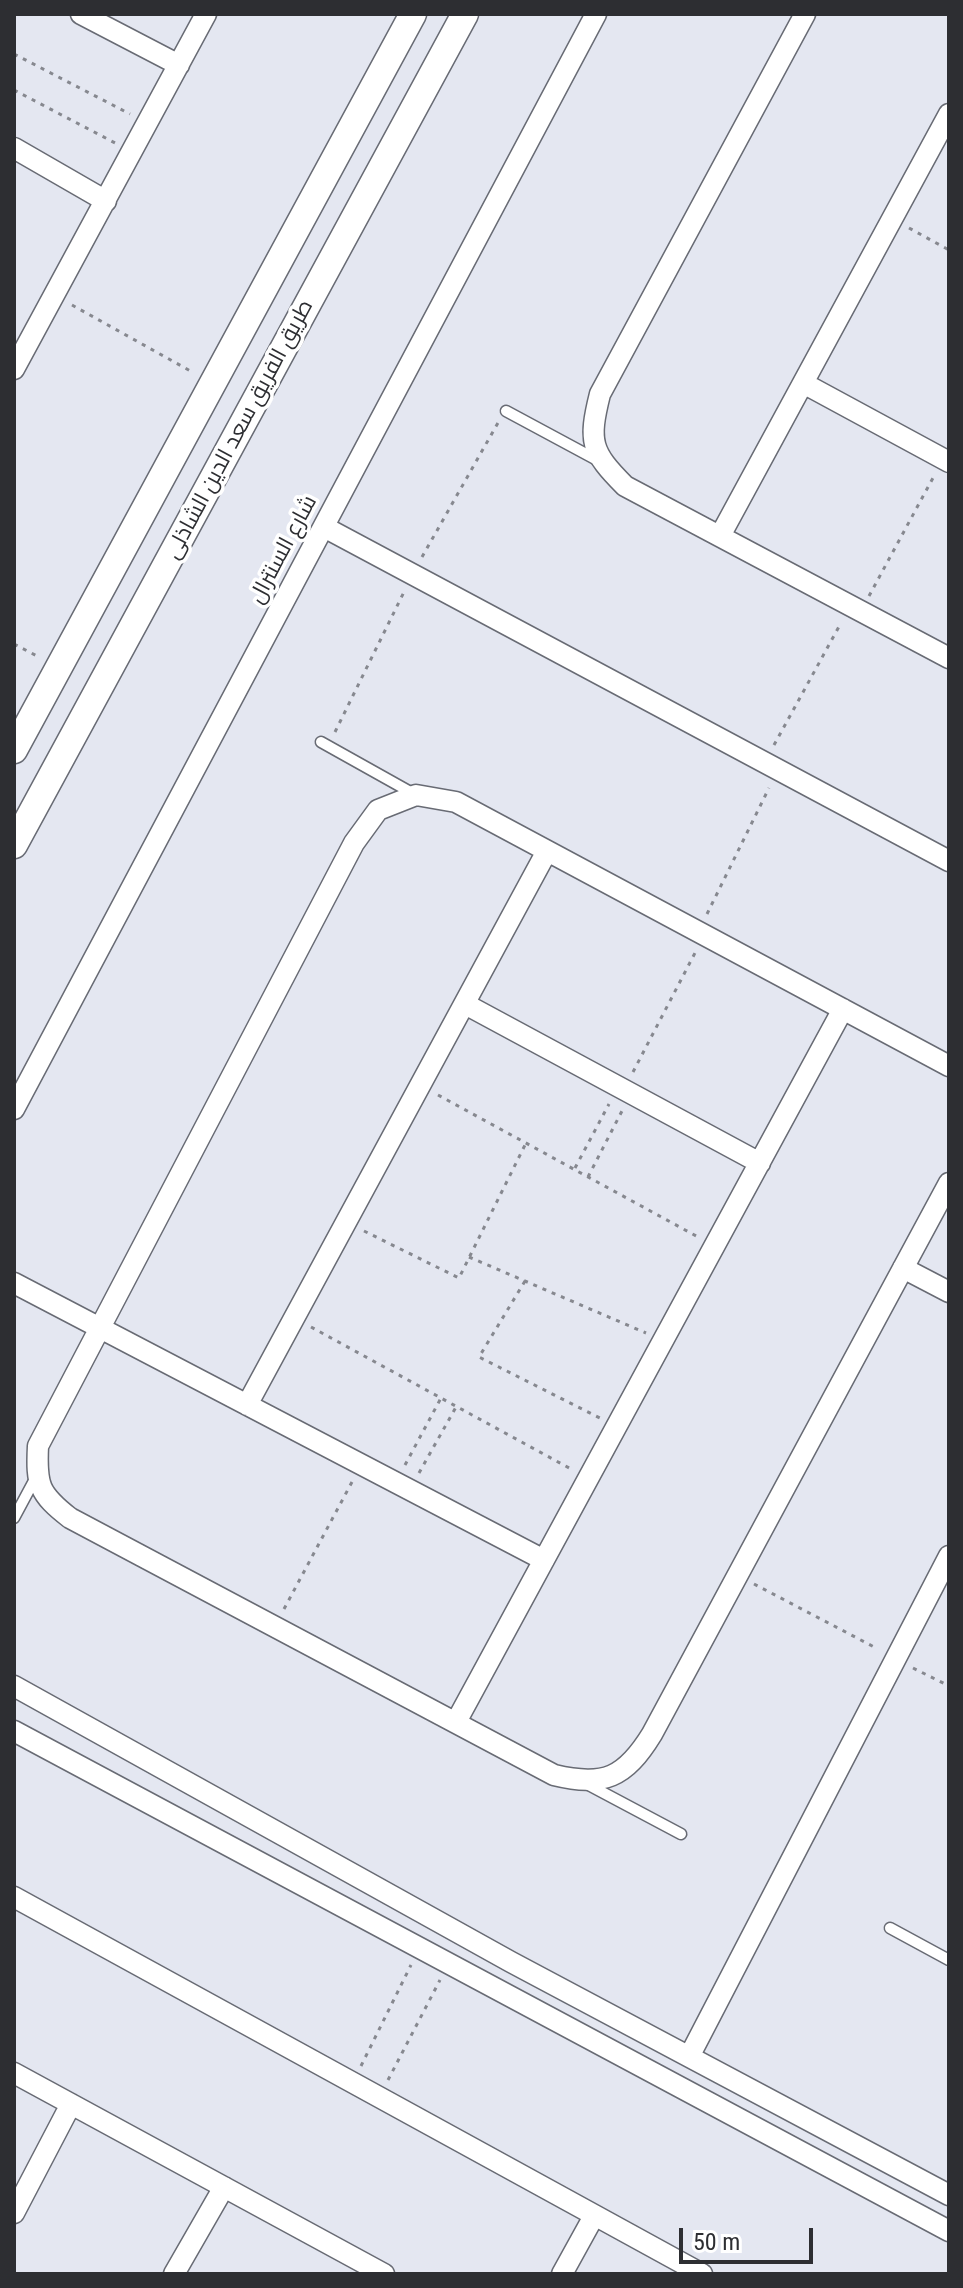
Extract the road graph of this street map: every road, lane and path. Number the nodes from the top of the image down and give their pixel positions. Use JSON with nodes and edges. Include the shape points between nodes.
{"nodes":[{"id":1,"x":81,"y":14,"type":"edge"},
{"id":2,"x":206,"y":14,"type":"edge"},
{"id":3,"x":413,"y":14,"type":"edge"},
{"id":4,"x":465,"y":14,"type":"edge"},
{"id":5,"x":596,"y":14,"type":"edge"},
{"id":6,"x":805,"y":14,"type":"edge"},
{"id":7,"x":104,"y":19,"type":"edge"},
{"id":8,"x":14,"y":54,"type":"edge"},
{"id":9,"x":179,"y":65,"type":"junction"},
{"id":10,"x":14,"y":90,"type":"edge"},
{"id":11,"x":949,"y":114,"type":"edge"},
{"id":12,"x":147,"y":124,"type":"junction"},
{"id":13,"x":15,"y":150,"type":"edge"},
{"id":14,"x":132,"y":152,"type":"junction"},
{"id":15,"x":106,"y":201,"type":"junction"},
{"id":16,"x":892,"y":219,"type":"junction"},
{"id":17,"x":949,"y":250,"type":"edge"},
{"id":18,"x":54,"y":295,"type":"junction"},
{"id":19,"x":14,"y":369,"type":"edge"},
{"id":20,"x":803,"y":383,"type":"junction"},
{"id":21,"x":213,"y":384,"type":"junction"},
{"id":22,"x":506,"y":411,"type":"dead end"},
{"id":23,"x":946,"y":460,"type":"edge"},
{"id":24,"x":601,"y":462,"type":"junction"},
{"id":25,"x":324,"y":527,"type":"junction"},
{"id":26,"x":720,"y":536,"type":"junction"},
{"id":27,"x":856,"y":608,"type":"junction"},
{"id":28,"x":14,"y":644,"type":"edge"},
{"id":29,"x":949,"y":658,"type":"edge"},
{"id":30,"x":59,"y":667,"type":"junction"},
{"id":31,"x":42,"y":698,"type":"junction"},
{"id":32,"x":78,"y":728,"type":"junction"},
{"id":33,"x":321,"y":742,"type":"dead end"},
{"id":34,"x":14,"y":750,"type":"edge"},
{"id":35,"x":14,"y":760,"type":"edge"},
{"id":36,"x":771,"y":766,"type":"junction"},
{"id":37,"x":416,"y":795,"type":"junction"},
{"id":38,"x":39,"y":799,"type":"junction"},
{"id":39,"x":14,"y":845,"type":"edge"},
{"id":40,"x":547,"y":851,"type":"junction"},
{"id":41,"x":949,"y":861,"type":"edge"},
{"id":42,"x":701,"y":933,"type":"junction"},
{"id":43,"x":465,"y":1004,"type":"junction"},
{"id":44,"x":843,"y":1009,"type":"junction"},
{"id":45,"x":949,"y":1066,"type":"edge"},
{"id":46,"x":420,"y":1085,"type":"junction"},
{"id":47,"x":624,"y":1090,"type":"junction"},
{"id":48,"x":14,"y":1109,"type":"edge"},
{"id":49,"x":526,"y":1143,"type":"junction"},
{"id":50,"x":760,"y":1163,"type":"junction"},
{"id":51,"x":574,"y":1169,"type":"junction"},
{"id":52,"x":588,"y":1177,"type":"junction"},
{"id":53,"x":949,"y":1183,"type":"edge"},
{"id":54,"x":346,"y":1222,"type":"junction"},
{"id":55,"x":715,"y":1246,"type":"junction"},
{"id":56,"x":469,"y":1257,"type":"junction"},
{"id":57,"x":903,"y":1268,"type":"junction"},
{"id":58,"x":525,"y":1281,"type":"junction"},
{"id":59,"x":14,"y":1283,"type":"edge"},
{"id":60,"x":949,"y":1292,"type":"edge"},
{"id":61,"x":294,"y":1318,"type":"junction"},
{"id":62,"x":100,"y":1328,"type":"junction"},
{"id":63,"x":663,"y":1341,"type":"junction"},
{"id":64,"x":441,"y":1398,"type":"junction"},
{"id":65,"x":247,"y":1405,"type":"junction"},
{"id":66,"x":456,"y":1407,"type":"junction"},
{"id":67,"x":616,"y":1426,"type":"junction"},
{"id":68,"x":361,"y":1464,"type":"junction"},
{"id":69,"x":36,"y":1475,"type":"junction"},
{"id":70,"x":588,"y":1479,"type":"junction"},
{"id":71,"x":403,"y":1486,"type":"junction"},
{"id":72,"x":14,"y":1518,"type":"edge"},
{"id":73,"x":949,"y":1556,"type":"edge"},
{"id":74,"x":544,"y":1560,"type":"junction"},
{"id":75,"x":737,"y":1575,"type":"junction"},
{"id":76,"x":274,"y":1627,"type":"junction"},
{"id":77,"x":895,"y":1658,"type":"junction"},
{"id":78,"x":14,"y":1686,"type":"edge"},
{"id":79,"x":949,"y":1686,"type":"edge"},
{"id":80,"x":456,"y":1722,"type":"junction"},
{"id":81,"x":14,"y":1731,"type":"edge"},
{"id":82,"x":583,"y":1782,"type":"junction"},
{"id":83,"x":681,"y":1834,"type":"dead end"},
{"id":84,"x":14,"y":1897,"type":"edge"},
{"id":85,"x":890,"y":1928,"type":"dead end"},
{"id":86,"x":419,"y":1947,"type":"junction"},
{"id":87,"x":949,"y":1960,"type":"edge"},
{"id":88,"x":449,"y":1963,"type":"junction"},
{"id":89,"x":690,"y":2055,"type":"junction"},
{"id":90,"x":14,"y":2073,"type":"edge"},
{"id":91,"x":353,"y":2083,"type":"junction"},
{"id":92,"x":379,"y":2097,"type":"junction"},
{"id":93,"x":71,"y":2104,"type":"junction"},
{"id":94,"x":224,"y":2187,"type":"junction"},
{"id":95,"x":949,"y":2195,"type":"edge"},
{"id":96,"x":16,"y":2203,"type":"edge"},
{"id":97,"x":594,"y":2216,"type":"junction"},
{"id":98,"x":949,"y":2231,"type":"edge"},
{"id":99,"x":348,"y":2266,"type":"edge"},
{"id":100,"x":174,"y":2274,"type":"edge"},
{"id":101,"x":384,"y":2274,"type":"edge"},
{"id":102,"x":562,"y":2274,"type":"edge"},
{"id":103,"x":702,"y":2274,"type":"edge"}],
"edges":[{"from":1,"to":7,"type":"street"},
{"from":2,"to":9,"type":"street"},
{"from":3,"to":21,"type":"street","name":"طريق الفريق سعد الدين الشاذلى"},
{"from":4,"to":32,"type":"street","name":"طريق الفريق سعد الدين الشاذلى"},
{"from":5,"to":25,"type":"street","name":"شارع السنترال"},
{"from":6,"to":24,"type":"street","via":[[600,394],[591,428]]},
{"from":7,"to":9,"type":"street"},
{"from":8,"to":12,"type":"path"},
{"from":9,"to":12,"type":"street"},
{"from":10,"to":14,"type":"path"},
{"from":11,"to":16,"type":"street"},
{"from":12,"to":14,"type":"street"},
{"from":13,"to":15,"type":"street"},
{"from":14,"to":15,"type":"street"},
{"from":15,"to":18,"type":"street"},
{"from":16,"to":17,"type":"path"},
{"from":16,"to":20,"type":"street"},
{"from":18,"to":19,"type":"street"},
{"from":18,"to":21,"type":"path"},
{"from":20,"to":23,"type":"street"},
{"from":20,"to":26,"type":"street"},
{"from":21,"to":30,"type":"street","name":"طريق الفريق سعد الدين الشاذلى"},
{"from":22,"to":24,"type":"lane"},
{"from":23,"to":27,"type":"path"},
{"from":24,"to":26,"type":"street","via":[[625,486]]},
{"from":25,"to":36,"type":"street"},
{"from":25,"to":48,"type":"street","name":"شارع السنترال"},
{"from":26,"to":27,"type":"street"},
{"from":27,"to":29,"type":"street"},
{"from":27,"to":36,"type":"path"},
{"from":28,"to":30,"type":"path"},
{"from":30,"to":31,"type":"street","name":"طريق الفريق سعد الدين الشاذلى"},
{"from":31,"to":32,"type":"street","via":[[38,715],[49,731],[68,734]]},
{"from":31,"to":34,"type":"street","name":"طريق الفريق سعد الدين الشاذلى"},
{"from":32,"to":38,"type":"street","name":"طريق الفريق سعد الدين الشاذلى"},
{"from":33,"to":37,"type":"lane"},
{"from":35,"to":38,"type":"street","via":[[29,760],[42,771]]},
{"from":36,"to":41,"type":"street"},
{"from":36,"to":42,"type":"path"},
{"from":37,"to":40,"type":"street","via":[[456,802]]},
{"from":37,"to":62,"type":"street","via":[[378,810],[354,843]]},
{"from":38,"to":39,"type":"street","name":"طريق الفريق سعد الدين الشاذلى"},
{"from":40,"to":42,"type":"street"},
{"from":40,"to":43,"type":"street"},
{"from":42,"to":44,"type":"street"},
{"from":42,"to":47,"type":"path"},
{"from":43,"to":46,"type":"street"},
{"from":43,"to":47,"type":"street"},
{"from":44,"to":45,"type":"street"},
{"from":44,"to":50,"type":"street"},
{"from":46,"to":49,"type":"path"},
{"from":46,"to":54,"type":"street"},
{"from":47,"to":50,"type":"street"},
{"from":47,"to":51,"type":"path"},
{"from":47,"to":52,"type":"path"},
{"from":49,"to":51,"type":"path"},
{"from":49,"to":56,"type":"path"},
{"from":50,"to":55,"type":"street"},
{"from":51,"to":52,"type":"path"},
{"from":52,"to":55,"type":"path"},
{"from":53,"to":57,"type":"street"},
{"from":54,"to":56,"type":"path","via":[[459,1278]]},
{"from":54,"to":61,"type":"street"},
{"from":55,"to":63,"type":"street"},
{"from":56,"to":58,"type":"path"},
{"from":57,"to":60,"type":"street"},
{"from":57,"to":75,"type":"street"},
{"from":58,"to":63,"type":"path"},
{"from":58,"to":67,"type":"path","via":[[479,1357]]},
{"from":59,"to":62,"type":"street"},
{"from":61,"to":64,"type":"path"},
{"from":61,"to":65,"type":"street"},
{"from":62,"to":65,"type":"street"},
{"from":62,"to":69,"type":"street","via":[[38,1446]]},
{"from":63,"to":67,"type":"street"},
{"from":64,"to":66,"type":"path"},
{"from":64,"to":71,"type":"path"},
{"from":65,"to":68,"type":"street"},
{"from":66,"to":70,"type":"path"},
{"from":66,"to":71,"type":"path"},
{"from":67,"to":70,"type":"street"},
{"from":68,"to":71,"type":"street"},
{"from":68,"to":76,"type":"path"},
{"from":69,"to":72,"type":"lane"},
{"from":69,"to":76,"type":"street","via":[[48,1501],[70,1518]]},
{"from":70,"to":74,"type":"street"},
{"from":71,"to":74,"type":"street"},
{"from":73,"to":77,"type":"street"},
{"from":74,"to":80,"type":"street"},
{"from":75,"to":77,"type":"path"},
{"from":75,"to":82,"type":"street","via":[[636,1759],[612,1776]]},
{"from":76,"to":80,"type":"street"},
{"from":77,"to":79,"type":"path"},
{"from":77,"to":89,"type":"street"},
{"from":78,"to":89,"type":"street","via":[[511,1962]]},
{"from":80,"to":82,"type":"street","via":[[554,1775]]},
{"from":81,"to":86,"type":"street"},
{"from":82,"to":83,"type":"lane"},
{"from":84,"to":91,"type":"street"},
{"from":85,"to":87,"type":"lane"},
{"from":86,"to":88,"type":"street"},
{"from":86,"to":91,"type":"path"},
{"from":88,"to":92,"type":"path"},
{"from":88,"to":98,"type":"street"},
{"from":89,"to":95,"type":"street"},
{"from":90,"to":93,"type":"street"},
{"from":91,"to":92,"type":"street"},
{"from":92,"to":97,"type":"street"},
{"from":93,"to":94,"type":"street"},
{"from":93,"to":96,"type":"street"},
{"from":94,"to":99,"type":"street"},
{"from":94,"to":100,"type":"street"},
{"from":97,"to":102,"type":"street"},
{"from":97,"to":103,"type":"street"},
{"from":99,"to":101,"type":"street"}]}
